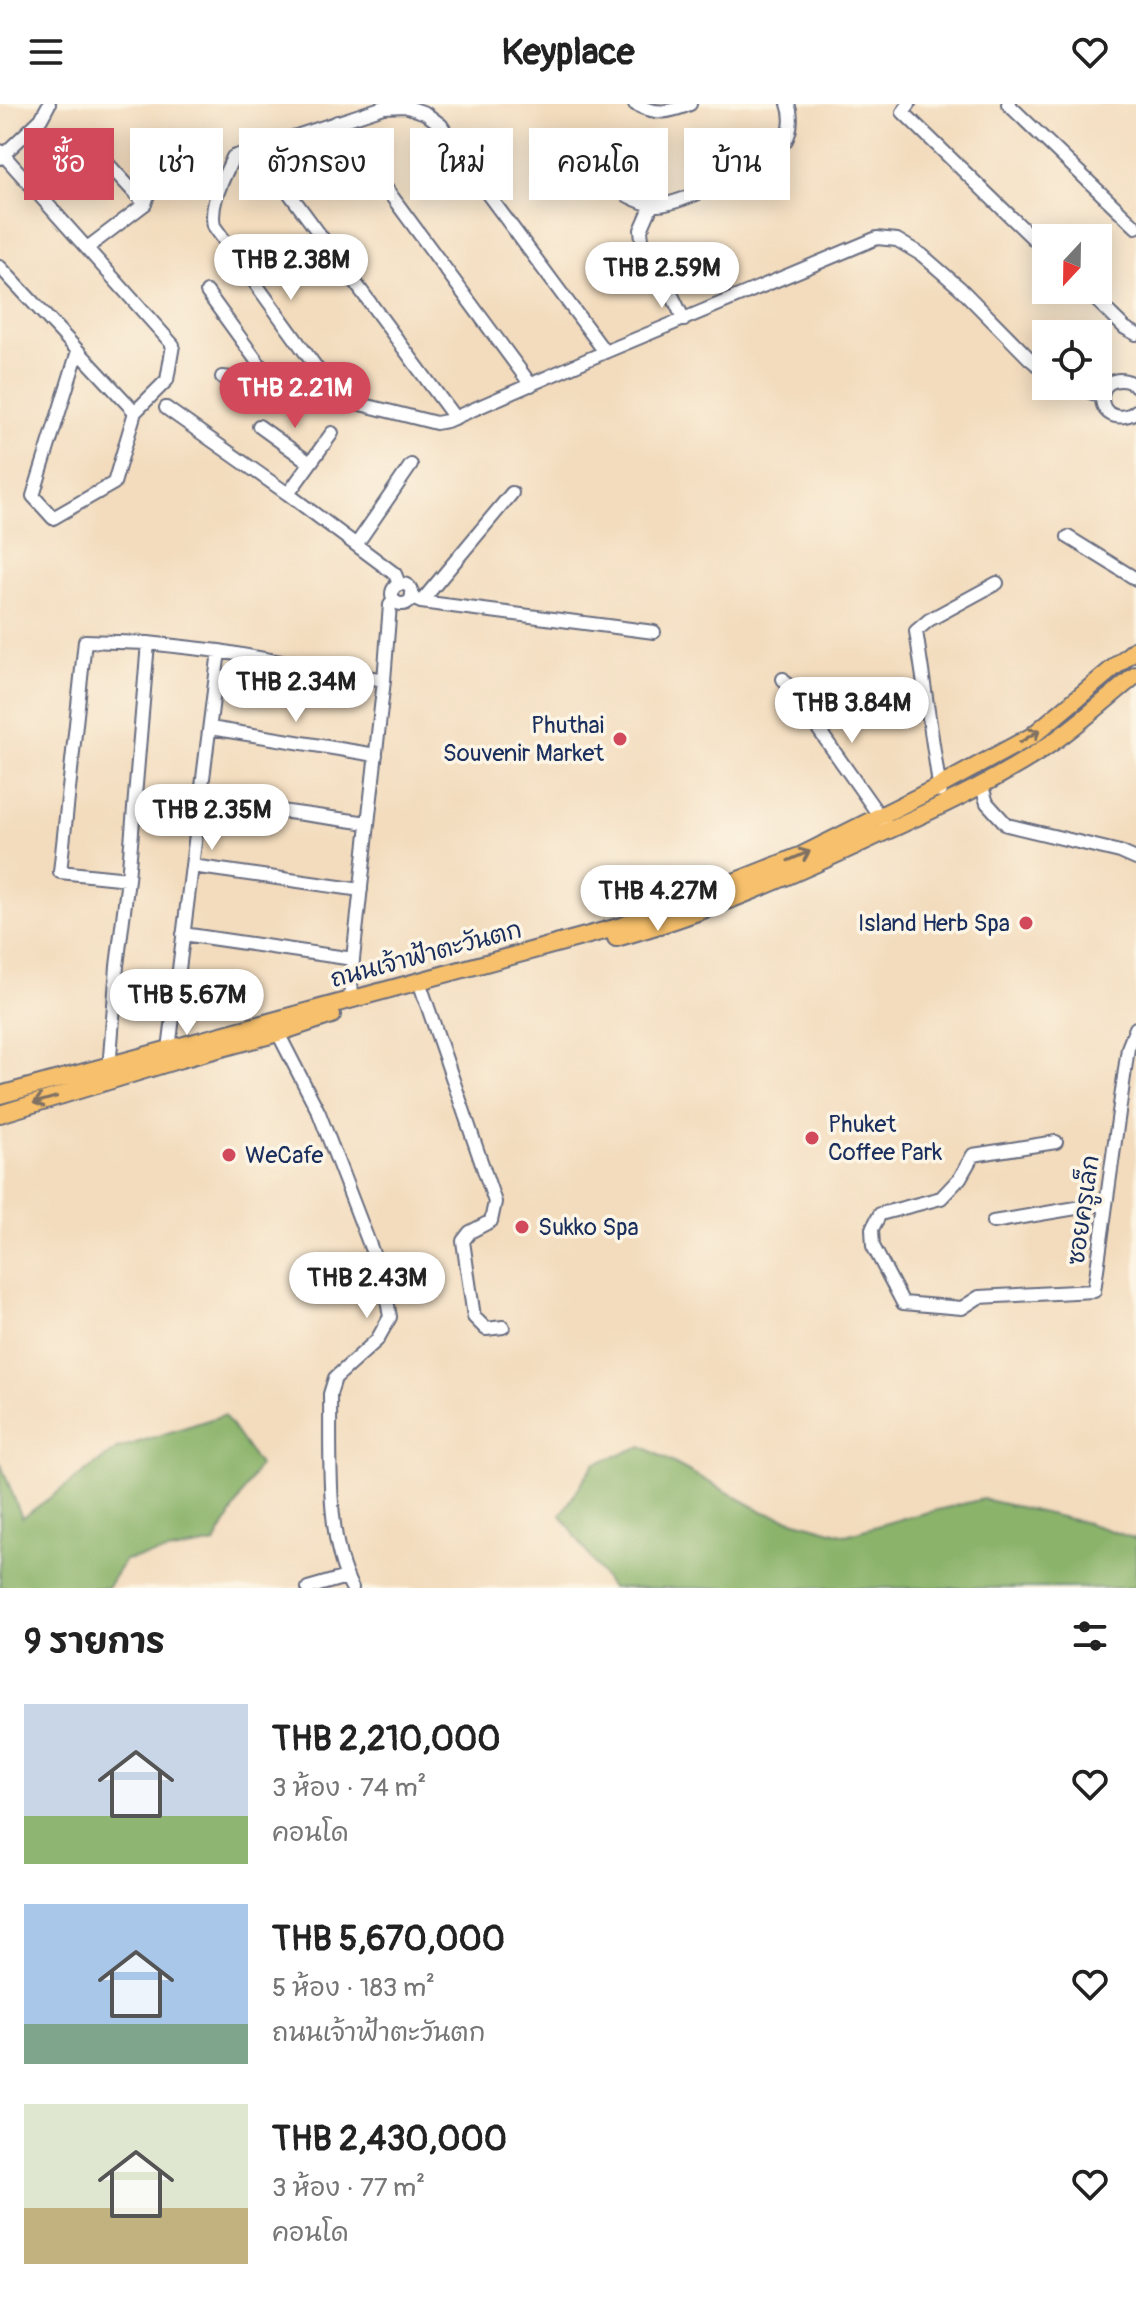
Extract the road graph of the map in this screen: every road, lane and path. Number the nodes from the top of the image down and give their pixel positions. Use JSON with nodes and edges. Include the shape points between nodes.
{"nodes":[{"id":1,"x":49,"y":104,"type":"edge"},
{"id":2,"x":635,"y":104,"type":"edge"},
{"id":3,"x":690,"y":104,"type":"edge"},
{"id":4,"x":909,"y":104,"type":"edge"},
{"id":5,"x":1008,"y":104,"type":"edge"},
{"id":6,"x":792,"y":105,"type":"edge"},
{"id":7,"x":337,"y":122,"type":"junction"},
{"id":8,"x":318,"y":128,"type":"edge"},
{"id":9,"x":1,"y":155,"type":"edge"},
{"id":10,"x":239,"y":155,"type":"edge"},
{"id":11,"x":114,"y":170,"type":"edge"},
{"id":12,"x":146,"y":200,"type":"edge"},
{"id":13,"x":294,"y":200,"type":"edge"},
{"id":14,"x":641,"y":200,"type":"edge"},
{"id":15,"x":145,"y":204,"type":"junction"},
{"id":16,"x":652,"y":205,"type":"junction"},
{"id":17,"x":1136,"y":227,"type":"edge"},
{"id":18,"x":1032,"y":237,"type":"edge"},
{"id":19,"x":87,"y":248,"type":"junction"},
{"id":20,"x":0,"y":267,"type":"edge"},
{"id":21,"x":207,"y":292,"type":"dead end"},
{"id":22,"x":1100,"y":304,"type":"edge"},
{"id":23,"x":684,"y":320,"type":"junction"},
{"id":24,"x":1136,"y":334,"type":"edge"},
{"id":25,"x":78,"y":351,"type":"junction"},
{"id":26,"x":605,"y":352,"type":"junction"},
{"id":27,"x":1032,"y":358,"type":"edge"},
{"id":28,"x":222,"y":377,"type":"dead end"},
{"id":29,"x":272,"y":382,"type":"junction"},
{"id":30,"x":1112,"y":382,"type":"edge"},
{"id":31,"x":531,"y":385,"type":"junction"},
{"id":32,"x":1136,"y":386,"type":"edge"},
{"id":33,"x":339,"y":399,"type":"junction"},
{"id":34,"x":1103,"y":400,"type":"edge"},
{"id":35,"x":166,"y":408,"type":"dead end"},
{"id":36,"x":1136,"y":411,"type":"edge"},
{"id":37,"x":135,"y":412,"type":"junction"},
{"id":38,"x":455,"y":418,"type":"junction"},
{"id":39,"x":259,"y":426,"type":"dead end"},
{"id":40,"x":332,"y":433,"type":"dead end"},
{"id":41,"x":310,"y":463,"type":"junction"},
{"id":42,"x":411,"y":465,"type":"dead end"},
{"id":43,"x":512,"y":493,"type":"dead end"},
{"id":44,"x":288,"y":494,"type":"junction"},
{"id":45,"x":1068,"y":537,"type":"dead end"},
{"id":46,"x":356,"y":545,"type":"junction"},
{"id":47,"x":1136,"y":579,"type":"edge"},
{"id":48,"x":997,"y":583,"type":"dead end"},
{"id":49,"x":399,"y":584,"type":"junction"},
{"id":50,"x":416,"y":600,"type":"junction"},
{"id":51,"x":393,"y":601,"type":"junction"},
{"id":52,"x":654,"y":632,"type":"dead end"},
{"id":53,"x":148,"y":643,"type":"junction"},
{"id":54,"x":1136,"y":649,"type":"edge"},
{"id":55,"x":219,"y":651,"type":"junction"},
{"id":56,"x":1136,"y":675,"type":"edge"},
{"id":57,"x":783,"y":679,"type":"dead end"},
{"id":58,"x":384,"y":680,"type":"junction"},
{"id":59,"x":210,"y":728,"type":"junction"},
{"id":60,"x":376,"y":755,"type":"junction"},
{"id":61,"x":981,"y":784,"type":"junction"},
{"id":62,"x":942,"y":795,"type":"junction"},
{"id":63,"x":201,"y":800,"type":"junction"},
{"id":64,"x":368,"y":823,"type":"junction"},
{"id":65,"x":884,"y":823,"type":"junction"},
{"id":66,"x":1136,"y":859,"type":"edge"},
{"id":67,"x":192,"y":866,"type":"junction"},
{"id":68,"x":128,"y":879,"type":"junction"},
{"id":69,"x":361,"y":890,"type":"junction"},
{"id":70,"x":183,"y":934,"type":"junction"},
{"id":71,"x":353,"y":959,"type":"junction"},
{"id":72,"x":422,"y":990,"type":"junction"},
{"id":73,"x":350,"y":1000,"type":"junction"},
{"id":74,"x":1136,"y":1028,"type":"edge"},
{"id":75,"x":278,"y":1033,"type":"junction"},
{"id":76,"x":169,"y":1049,"type":"junction"},
{"id":77,"x":109,"y":1073,"type":"junction"},
{"id":78,"x":0,"y":1095,"type":"edge"},
{"id":79,"x":0,"y":1114,"type":"edge"},
{"id":80,"x":1056,"y":1142,"type":"dead end"},
{"id":81,"x":1106,"y":1203,"type":"junction"},
{"id":82,"x":993,"y":1222,"type":"dead end"},
{"id":83,"x":503,"y":1327,"type":"dead end"},
{"id":84,"x":349,"y":1583,"type":"edge"},
{"id":85,"x":308,"y":1588,"type":"edge"}],
"edges":[{"from":1,"to":9,"type":"street","via":[[41,119]]},
{"from":2,"to":3,"type":"street","via":[[670,112]]},
{"from":4,"to":18,"type":"street","via":[[903,112]]},
{"from":5,"to":17,"type":"street"},
{"from":6,"to":16,"type":"street","via":[[786,140],[773,154],[670,205]]},
{"from":7,"to":8,"type":"street"},
{"from":7,"to":26,"type":"street","via":[[405,106],[441,125]]},
{"from":7,"to":31,"type":"street"},
{"from":9,"to":19,"type":"street"},
{"from":10,"to":33,"type":"street","via":[[233,157],[218,191],[214,226]]},
{"from":11,"to":15,"type":"street"},
{"from":12,"to":15,"type":"street"},
{"from":13,"to":38,"type":"street"},
{"from":14,"to":16,"type":"street"},
{"from":15,"to":19,"type":"street"},
{"from":16,"to":23,"type":"street","via":[[641,230],[643,249]]},
{"from":19,"to":37,"type":"street","via":[[173,345],[167,380]]},
{"from":20,"to":25,"type":"street"},
{"from":21,"to":29,"type":"street"},
{"from":22,"to":24,"type":"street"},
{"from":23,"to":26,"type":"street"},
{"from":23,"to":27,"type":"street","via":[[852,247],[877,238],[897,240],[960,288]]},
{"from":25,"to":37,"type":"street"},
{"from":25,"to":37,"type":"street","via":[[33,496],[53,518],[114,483]]},
{"from":26,"to":31,"type":"street"},
{"from":28,"to":29,"type":"street"},
{"from":29,"to":33,"type":"street"},
{"from":30,"to":32,"type":"street","via":[[1126,379]]},
{"from":31,"to":38,"type":"street"},
{"from":33,"to":38,"type":"street","via":[[436,423]]},
{"from":34,"to":36,"type":"street","via":[[1114,416]]},
{"from":35,"to":44,"type":"street"},
{"from":39,"to":41,"type":"street"},
{"from":40,"to":41,"type":"street"},
{"from":41,"to":44,"type":"street"},
{"from":42,"to":46,"type":"street"},
{"from":43,"to":50,"type":"street"},
{"from":44,"to":46,"type":"street"},
{"from":45,"to":47,"type":"street"},
{"from":46,"to":49,"type":"street","via":[[395,574]]},
{"from":48,"to":62,"type":"street","via":[[916,631]]},
{"from":49,"to":50,"type":"street","via":[[410,587]]},
{"from":49,"to":51,"type":"street","via":[[392,589]]},
{"from":50,"to":51,"type":"street"},
{"from":50,"to":52,"type":"street"},
{"from":51,"to":58,"type":"street"},
{"from":53,"to":55,"type":"street"},
{"from":53,"to":68,"type":"street"},
{"from":53,"to":68,"type":"street","via":[[85,641],[60,872]]},
{"from":62,"to":54,"type":"main road","name":"ถนนเจ้าฟ้าตะวันตก","one_way":true,"via":[[1032,736]]},
{"from":55,"to":58,"type":"street"},
{"from":55,"to":59,"type":"street"},
{"from":56,"to":61,"type":"main road","name":"ถนนเจ้าฟ้าตะวันตก","via":[[1042,751]]},
{"from":57,"to":65,"type":"street"},
{"from":58,"to":60,"type":"street"},
{"from":59,"to":60,"type":"street"},
{"from":59,"to":63,"type":"street"},
{"from":60,"to":64,"type":"street"},
{"from":61,"to":62,"type":"main road","name":"ถนนเจ้าฟ้าตะวันตก"},
{"from":61,"to":66,"type":"street","via":[[987,803],[1007,825]]},
{"from":62,"to":65,"type":"main road","name":"ถนนเจ้าฟ้าตะวันตก"},
{"from":63,"to":64,"type":"street"},
{"from":63,"to":67,"type":"street"},
{"from":64,"to":69,"type":"street"},
{"from":65,"to":72,"type":"main road","name":"ถนนเจ้าฟ้าตะวันตก","via":[[733,899],[650,929]]},
{"from":73,"to":65,"type":"main road","name":"ถนนเจ้าฟ้าตะวันตก","one_way":true,"via":[[622,926]]},
{"from":67,"to":69,"type":"street"},
{"from":67,"to":70,"type":"street"},
{"from":68,"to":77,"type":"street"},
{"from":69,"to":71,"type":"street"},
{"from":70,"to":71,"type":"street"},
{"from":70,"to":76,"type":"street"},
{"from":71,"to":73,"type":"street"},
{"from":72,"to":75,"type":"main road","name":"ถนนเจ้าฟ้าตะวันตก"},
{"from":72,"to":83,"type":"street","via":[[495,1202],[491,1221],[463,1241],[474,1317],[486,1329]]},
{"from":73,"to":76,"type":"main road","name":"ถนนเจ้าฟ้าตะวันตก"},
{"from":74,"to":81,"type":"street","name":"ซอยครูเล็ก","via":[[1128,1048]]},
{"from":75,"to":77,"type":"main road","name":"ถนนเจ้าฟ้าตะวันตก"},
{"from":75,"to":84,"type":"street","via":[[319,1113],[384,1282],[390,1317],[377,1340],[335,1378],[330,1394],[332,1507]]},
{"from":76,"to":77,"type":"main road","name":"ถนนเจ้าฟ้าตะวันตก"},
{"from":77,"to":78,"type":"main road","name":"ถนนเจ้าฟ้าตะวันตก"},
{"from":77,"to":79,"type":"main road","name":"ถนนเจ้าฟ้าตะวันตก","one_way":true},
{"from":80,"to":81,"type":"street","name":"ซอยครูเล็ก","via":[[973,1155],[941,1198],[880,1214],[872,1229],[873,1246],[903,1303],[962,1308],[979,1297],[1094,1291]]},
{"from":81,"to":82,"type":"street"},
{"from":84,"to":85,"type":"street"}]}
